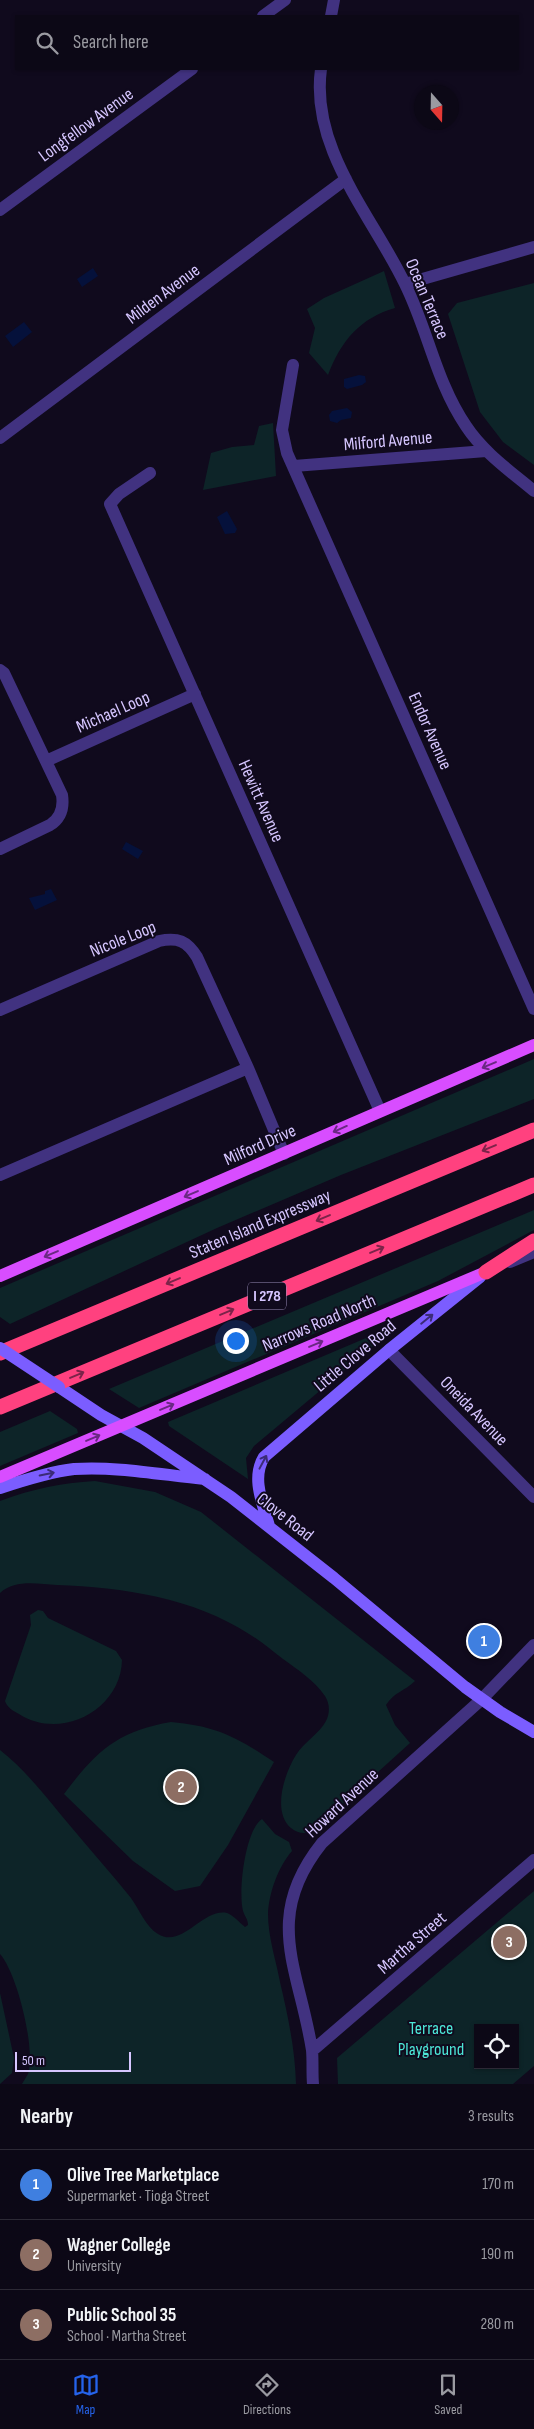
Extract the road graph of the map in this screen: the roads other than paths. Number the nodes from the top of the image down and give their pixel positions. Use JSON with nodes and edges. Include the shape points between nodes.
{"nodes":[{"id":1,"x":285,"y":0,"type":"edge"},
{"id":2,"x":334,"y":0,"type":"edge"},
{"id":3,"x":264,"y":15,"type":"edge"},
{"id":4,"x":331,"y":15,"type":"edge"},
{"id":5,"x":191,"y":70,"type":"edge"},
{"id":6,"x":321,"y":70,"type":"edge"},
{"id":7,"x":346,"y":179,"type":"junction"},
{"id":8,"x":0,"y":210,"type":"edge"},
{"id":9,"x":534,"y":247,"type":"edge"},
{"id":10,"x":406,"y":284,"type":"junction"},
{"id":11,"x":293,"y":365,"type":"dead end"},
{"id":12,"x":0,"y":438,"type":"edge"},
{"id":13,"x":486,"y":451,"type":"junction"},
{"id":14,"x":294,"y":466,"type":"junction"},
{"id":15,"x":150,"y":473,"type":"dead end"},
{"id":16,"x":534,"y":491,"type":"edge"},
{"id":17,"x":0,"y":670,"type":"edge"},
{"id":18,"x":195,"y":694,"type":"junction"},
{"id":19,"x":46,"y":761,"type":"junction"},
{"id":20,"x":0,"y":849,"type":"edge"},
{"id":21,"x":534,"y":1009,"type":"edge"},
{"id":22,"x":0,"y":1010,"type":"edge"},
{"id":23,"x":534,"y":1046,"type":"edge"},
{"id":24,"x":248,"y":1068,"type":"junction"},
{"id":25,"x":380,"y":1111,"type":"junction"},
{"id":26,"x":534,"y":1130,"type":"edge"},
{"id":27,"x":284,"y":1154,"type":"junction"},
{"id":28,"x":0,"y":1175,"type":"edge"},
{"id":29,"x":534,"y":1185,"type":"edge"},
{"id":30,"x":534,"y":1240,"type":"edge"},
{"id":31,"x":534,"y":1252,"type":"edge"},
{"id":32,"x":486,"y":1272,"type":"junction"},
{"id":33,"x":0,"y":1276,"type":"edge"},
{"id":34,"x":0,"y":1348,"type":"edge"},
{"id":35,"x":389,"y":1350,"type":"junction"},
{"id":36,"x":0,"y":1353,"type":"edge"},
{"id":37,"x":0,"y":1407,"type":"edge"},
{"id":38,"x":122,"y":1426,"type":"junction"},
{"id":39,"x":0,"y":1478,"type":"edge"},
{"id":40,"x":206,"y":1479,"type":"junction"},
{"id":41,"x":0,"y":1488,"type":"edge"},
{"id":42,"x":534,"y":1497,"type":"edge"},
{"id":43,"x":269,"y":1526,"type":"junction"},
{"id":44,"x":534,"y":1645,"type":"edge"},
{"id":45,"x":482,"y":1700,"type":"junction"},
{"id":46,"x":534,"y":1732,"type":"edge"},
{"id":47,"x":534,"y":1860,"type":"edge"},
{"id":48,"x":312,"y":2051,"type":"junction"},
{"id":49,"x":312,"y":2084,"type":"edge"}],
"edges":[{"from":1,"to":3,"type":"street"},
{"from":2,"to":4,"type":"street"},
{"from":5,"to":8,"type":"street","name":"Longfellow Avenue"},
{"from":6,"to":7,"type":"street","name":"Ocean Terrace","via":[[325,126]]},
{"from":7,"to":10,"type":"street","name":"Ocean Terrace"},
{"from":7,"to":12,"type":"street","name":"Milden Avenue"},
{"from":9,"to":10,"type":"street"},
{"from":10,"to":13,"type":"street","name":"Ocean Terrace","via":[[452,404]]},
{"from":11,"to":14,"type":"street","name":"Endor Avenue","via":[[282,430],[287,454]]},
{"from":13,"to":14,"type":"street","name":"Milford Avenue"},
{"from":13,"to":16,"type":"street","name":"Ocean Terrace"},
{"from":14,"to":21,"type":"street","name":"Endor Avenue"},
{"from":15,"to":18,"type":"street","name":"Hewitt Avenue","via":[[110,504]]},
{"from":17,"to":19,"type":"street"},
{"from":18,"to":19,"type":"street","name":"Michael Loop"},
{"from":18,"to":25,"type":"street","name":"Hewitt Avenue"},
{"from":19,"to":20,"type":"street","via":[[62,795],[61,814],[57,821]]},
{"from":22,"to":24,"type":"street","name":"Nicole Loop","via":[[159,941],[182,940],[197,957]]},
{"from":23,"to":25,"type":"main road","name":"Milford Drive","one_way":true},
{"from":24,"to":27,"type":"street","name":"Nicole Loop"},
{"from":24,"to":28,"type":"street"},
{"from":25,"to":27,"type":"main road","name":"Milford Drive","one_way":true},
{"from":26,"to":36,"type":"highway","name":"Staten Island Expressway","one_way":true},
{"from":27,"to":33,"type":"main road","name":"Milford Drive","one_way":true},
{"from":37,"to":29,"type":"highway","number":"I 278","one_way":true},
{"from":30,"to":32,"type":"highway"},
{"from":31,"to":32,"type":"street","name":"Little Clove Road"},
{"from":35,"to":32,"type":"main road","name":"Little Clove Road","one_way":true},
{"from":38,"to":32,"type":"main road","name":"Narrows Road North","one_way":true},
{"from":34,"to":38,"type":"main road","name":"Clove Road","bridge":true},
{"from":35,"to":42,"type":"street","name":"Oneida Avenue"},
{"from":43,"to":35,"type":"main road","name":"Little Clove Road","one_way":true,"via":[[258,1478],[264,1457]]},
{"from":39,"to":38,"type":"main road","name":"Narrows Road North","one_way":true},
{"from":38,"to":40,"type":"main road","name":"Clove Road"},
{"from":41,"to":40,"type":"main road","one_way":true,"via":[[41,1475],[75,1469]]},
{"from":40,"to":43,"type":"main road","name":"Clove Road"},
{"from":43,"to":45,"type":"main road","name":"Clove Road"},
{"from":44,"to":45,"type":"street","name":"Howard Avenue"},
{"from":45,"to":46,"type":"main road","name":"Clove Road"},
{"from":45,"to":48,"type":"street","name":"Howard Avenue","via":[[322,1843],[299,1876],[292,1895],[288,1935]]},
{"from":47,"to":48,"type":"street","name":"Martha Street"},
{"from":48,"to":49,"type":"street","name":"Howard Avenue"}]}
